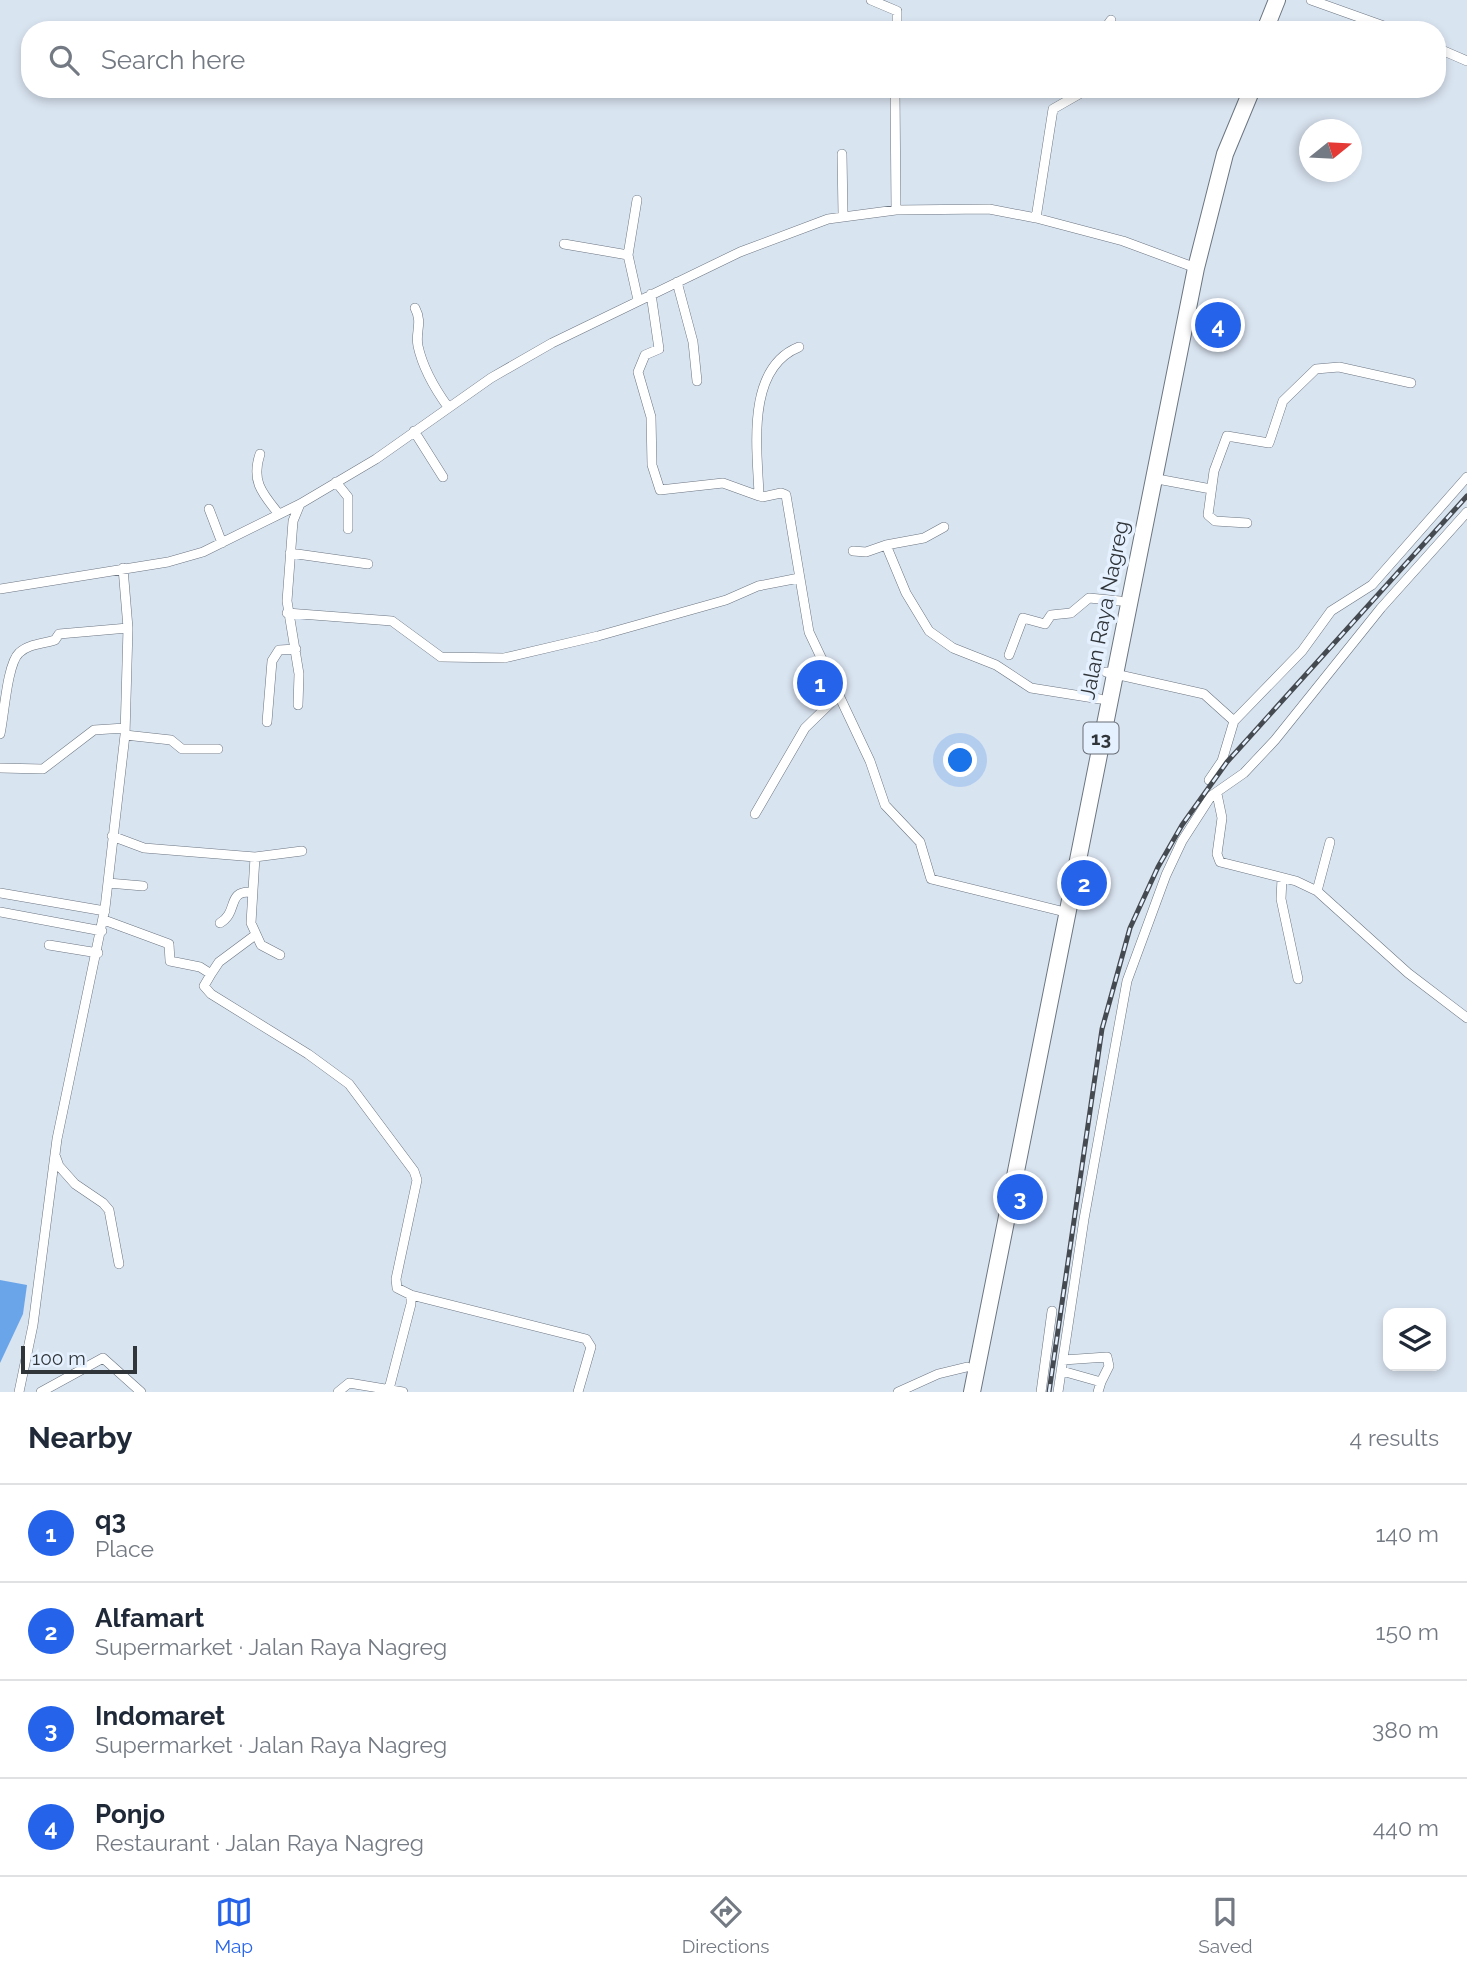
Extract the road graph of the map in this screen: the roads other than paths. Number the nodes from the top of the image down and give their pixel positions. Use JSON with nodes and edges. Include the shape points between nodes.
{"nodes":[{"id":1,"x":871,"y":0,"type":"edge"},
{"id":2,"x":1277,"y":0,"type":"edge"},
{"id":3,"x":1289,"y":0,"type":"edge"},
{"id":4,"x":1311,"y":0,"type":"edge"},
{"id":5,"x":897,"y":21,"type":"edge"},
{"id":6,"x":1269,"y":21,"type":"edge"},
{"id":7,"x":1280,"y":21,"type":"edge"},
{"id":8,"x":1370,"y":21,"type":"edge"},
{"id":9,"x":1446,"y":52,"type":"edge"},
{"id":10,"x":1467,"y":61,"type":"edge"},
{"id":11,"x":895,"y":98,"type":"edge"},
{"id":12,"x":1072,"y":98,"type":"edge"},
{"id":13,"x":1236,"y":98,"type":"edge"},
{"id":14,"x":1248,"y":98,"type":"edge"},
{"id":15,"x":842,"y":154,"type":"dead end"},
{"id":16,"x":637,"y":200,"type":"dead end"},
{"id":17,"x":896,"y":209,"type":"junction"},
{"id":18,"x":843,"y":215,"type":"junction"},
{"id":19,"x":1036,"y":218,"type":"junction"},
{"id":20,"x":564,"y":244,"type":"dead end"},
{"id":21,"x":628,"y":255,"type":"junction"},
{"id":22,"x":1192,"y":267,"type":"junction"},
{"id":23,"x":677,"y":282,"type":"junction"},
{"id":24,"x":651,"y":294,"type":"junction"},
{"id":25,"x":638,"y":300,"type":"junction"},
{"id":26,"x":415,"y":308,"type":"dead end"},
{"id":27,"x":799,"y":347,"type":"dead end"},
{"id":28,"x":697,"y":381,"type":"dead end"},
{"id":29,"x":1411,"y":383,"type":"dead end"},
{"id":30,"x":448,"y":407,"type":"junction"},
{"id":31,"x":414,"y":432,"type":"junction"},
{"id":32,"x":260,"y":454,"type":"dead end"},
{"id":33,"x":443,"y":477,"type":"dead end"},
{"id":34,"x":1467,"y":477,"type":"edge"},
{"id":35,"x":1152,"y":478,"type":"junction"},
{"id":36,"x":336,"y":482,"type":"junction"},
{"id":37,"x":1209,"y":489,"type":"junction"},
{"id":38,"x":759,"y":496,"type":"junction"},
{"id":39,"x":300,"y":504,"type":"junction"},
{"id":40,"x":209,"y":509,"type":"dead end"},
{"id":41,"x":1467,"y":512,"type":"edge"},
{"id":42,"x":278,"y":513,"type":"junction"},
{"id":43,"x":1247,"y":523,"type":"dead end"},
{"id":44,"x":944,"y":527,"type":"dead end"},
{"id":45,"x":348,"y":529,"type":"dead end"},
{"id":46,"x":222,"y":543,"type":"junction"},
{"id":47,"x":886,"y":545,"type":"junction"},
{"id":48,"x":853,"y":551,"type":"dead end"},
{"id":49,"x":290,"y":553,"type":"junction"},
{"id":50,"x":368,"y":564,"type":"dead end"},
{"id":51,"x":124,"y":568,"type":"junction"},
{"id":52,"x":799,"y":578,"type":"junction"},
{"id":53,"x":0,"y":589,"type":"edge"},
{"id":54,"x":1120,"y":601,"type":"junction"},
{"id":55,"x":288,"y":613,"type":"junction"},
{"id":56,"x":128,"y":628,"type":"junction"},
{"id":57,"x":296,"y":649,"type":"junction"},
{"id":58,"x":1009,"y":655,"type":"dead end"},
{"id":59,"x":1110,"y":672,"type":"junction"},
{"id":60,"x":840,"y":694,"type":"junction"},
{"id":61,"x":1100,"y":699,"type":"junction"},
{"id":62,"x":298,"y":705,"type":"dead end"},
{"id":63,"x":1234,"y":721,"type":"junction"},
{"id":64,"x":267,"y":722,"type":"dead end"},
{"id":65,"x":125,"y":732,"type":"junction"},
{"id":66,"x":0,"y":734,"type":"edge"},
{"id":67,"x":218,"y":749,"type":"dead end"},
{"id":68,"x":0,"y":768,"type":"edge"},
{"id":69,"x":1209,"y":780,"type":"dead end"},
{"id":70,"x":1217,"y":794,"type":"junction"},
{"id":71,"x":755,"y":814,"type":"dead end"},
{"id":72,"x":113,"y":836,"type":"junction"},
{"id":73,"x":1330,"y":842,"type":"dead end"},
{"id":74,"x":302,"y":851,"type":"dead end"},
{"id":75,"x":255,"y":857,"type":"junction"},
{"id":76,"x":1282,"y":877,"type":"junction"},
{"id":77,"x":108,"y":883,"type":"junction"},
{"id":78,"x":143,"y":886,"type":"dead end"},
{"id":79,"x":1317,"y":891,"type":"junction"},
{"id":80,"x":251,"y":892,"type":"junction"},
{"id":81,"x":0,"y":893,"type":"edge"},
{"id":82,"x":1061,"y":910,"type":"junction"},
{"id":83,"x":0,"y":912,"type":"edge"},
{"id":84,"x":104,"y":921,"type":"junction"},
{"id":85,"x":220,"y":923,"type":"dead end"},
{"id":86,"x":254,"y":936,"type":"junction"},
{"id":87,"x":50,"y":945,"type":"dead end"},
{"id":88,"x":98,"y":953,"type":"junction"},
{"id":89,"x":280,"y":955,"type":"dead end"},
{"id":90,"x":211,"y":974,"type":"junction"},
{"id":91,"x":1298,"y":979,"type":"dead end"},
{"id":92,"x":1467,"y":1018,"type":"edge"},
{"id":93,"x":54,"y":1153,"type":"junction"},
{"id":94,"x":119,"y":1264,"type":"dead end"},
{"id":95,"x":411,"y":1296,"type":"junction"},
{"id":96,"x":1052,"y":1311,"type":"dead end"},
{"id":97,"x":1063,"y":1360,"type":"junction"},
{"id":98,"x":967,"y":1367,"type":"junction"},
{"id":99,"x":1062,"y":1371,"type":"junction"},
{"id":100,"x":1099,"y":1387,"type":"edge"},
{"id":101,"x":389,"y":1389,"type":"junction"},
{"id":102,"x":19,"y":1392,"type":"edge"},
{"id":103,"x":41,"y":1392,"type":"edge"},
{"id":104,"x":141,"y":1392,"type":"edge"},
{"id":105,"x":338,"y":1392,"type":"edge"},
{"id":106,"x":403,"y":1392,"type":"edge"},
{"id":107,"x":578,"y":1392,"type":"edge"},
{"id":108,"x":898,"y":1392,"type":"edge"},
{"id":109,"x":963,"y":1392,"type":"edge"},
{"id":110,"x":971,"y":1392,"type":"edge"},
{"id":111,"x":1041,"y":1392,"type":"edge"},
{"id":112,"x":1058,"y":1392,"type":"edge"}],
"edges":[{"from":1,"to":5,"type":"street","via":[[897,10]]},
{"from":2,"to":6,"type":"highway"},
{"from":3,"to":7,"type":"highway"},
{"from":4,"to":8,"type":"street"},
{"from":9,"to":10,"type":"street"},
{"from":11,"to":17,"type":"street"},
{"from":12,"to":19,"type":"street","via":[[1053,109]]},
{"from":13,"to":22,"type":"highway","name":"Jalan Raya Nagreg","number":"13","via":[[1213,164]]},
{"from":14,"to":22,"type":"highway","name":"Jalan Raya Nagreg","number":"13","via":[[1225,154]]},
{"from":15,"to":18,"type":"street"},
{"from":16,"to":21,"type":"street"},
{"from":17,"to":18,"type":"street"},
{"from":17,"to":19,"type":"street","via":[[975,208]]},
{"from":18,"to":23,"type":"street","via":[[756,245]]},
{"from":19,"to":22,"type":"street","via":[[1123,241]]},
{"from":20,"to":21,"type":"street"},
{"from":21,"to":25,"type":"street"},
{"from":22,"to":35,"type":"highway","name":"Jalan Raya Nagreg","number":"13"},
{"from":22,"to":54,"type":"highway","name":"Jalan Raya Nagreg","number":"13"},
{"from":23,"to":24,"type":"street"},
{"from":23,"to":28,"type":"street","via":[[692,336]]},
{"from":24,"to":25,"type":"street"},
{"from":24,"to":38,"type":"street","via":[[659,349],[645,355],[638,372],[647,395],[652,465],[660,490],[723,483]]},
{"from":25,"to":30,"type":"street","via":[[535,352]]},
{"from":26,"to":30,"type":"street","via":[[421,320],[420,354]]},
{"from":27,"to":38,"type":"street","via":[[779,357],[766,378],[757,413]]},
{"from":29,"to":37,"type":"street","via":[[1339,367],[1313,371],[1283,401],[1270,442],[1227,436]]},
{"from":30,"to":31,"type":"street"},
{"from":31,"to":33,"type":"street"},
{"from":31,"to":36,"type":"street"},
{"from":32,"to":42,"type":"street","via":[[255,478]]},
{"from":34,"to":63,"type":"street","via":[[1372,585],[1331,611],[1302,651]]},
{"from":35,"to":37,"type":"street"},
{"from":35,"to":59,"type":"highway","name":"Jalan Raya Nagreg","number":"13"},
{"from":36,"to":39,"type":"street"},
{"from":36,"to":45,"type":"street","via":[[348,497]]},
{"from":37,"to":43,"type":"street","via":[[1209,518]]},
{"from":38,"to":52,"type":"street","via":[[786,495]]},
{"from":39,"to":42,"type":"street"},
{"from":39,"to":49,"type":"street","via":[[293,517]]},
{"from":40,"to":46,"type":"street"},
{"from":41,"to":70,"type":"street","via":[[1381,608],[1275,740]]},
{"from":42,"to":46,"type":"street"},
{"from":44,"to":47,"type":"street","via":[[924,538]]},
{"from":46,"to":51,"type":"street","via":[[182,559]]},
{"from":47,"to":48,"type":"street"},
{"from":47,"to":61,"type":"street","via":[[923,624],[936,636],[953,648],[991,662],[1031,688]]},
{"from":49,"to":50,"type":"street"},
{"from":49,"to":55,"type":"street"},
{"from":51,"to":53,"type":"street"},
{"from":51,"to":56,"type":"street"},
{"from":52,"to":55,"type":"street","via":[[504,658],[441,657],[392,621]]},
{"from":52,"to":60,"type":"street","via":[[809,632]]},
{"from":54,"to":58,"type":"street","via":[[1087,598],[1071,613],[1051,615],[1045,624],[1024,617]]},
{"from":54,"to":59,"type":"highway","name":"Jalan Raya Nagreg","number":"13"},
{"from":55,"to":57,"type":"street"},
{"from":56,"to":65,"type":"street"},
{"from":56,"to":66,"type":"street","via":[[60,634],[55,640],[25,648],[11,666]]},
{"from":57,"to":62,"type":"street"},
{"from":57,"to":64,"type":"street","via":[[279,650],[272,661]]},
{"from":59,"to":61,"type":"highway","name":"Jalan Raya Nagreg","number":"13"},
{"from":59,"to":63,"type":"street","via":[[1204,694]]},
{"from":59,"to":82,"type":"highway","name":"Jalan Raya Nagreg","number":"13"},
{"from":60,"to":71,"type":"street","via":[[805,728]]},
{"from":60,"to":82,"type":"street","via":[[885,805],[920,842],[931,879]]},
{"from":61,"to":82,"type":"highway","name":"Jalan Raya Nagreg","number":"13"},
{"from":63,"to":69,"type":"street","via":[[1222,761]]},
{"from":65,"to":67,"type":"street","via":[[171,740],[182,749]]},
{"from":65,"to":68,"type":"street","via":[[94,730],[43,769]]},
{"from":65,"to":72,"type":"street"},
{"from":70,"to":76,"type":"street","via":[[1222,818],[1220,862]]},
{"from":70,"to":97,"type":"street","via":[[1211,796],[1182,841],[1127,981]]},
{"from":72,"to":75,"type":"street","via":[[144,848]]},
{"from":72,"to":77,"type":"street"},
{"from":73,"to":79,"type":"street"},
{"from":74,"to":75,"type":"street"},
{"from":75,"to":80,"type":"street"},
{"from":76,"to":79,"type":"street"},
{"from":76,"to":91,"type":"street","via":[[1281,899]]},
{"from":77,"to":78,"type":"street"},
{"from":77,"to":84,"type":"street"},
{"from":79,"to":92,"type":"street","via":[[1408,973]]},
{"from":80,"to":85,"type":"street","via":[[236,895],[232,912]]},
{"from":80,"to":86,"type":"street"},
{"from":81,"to":84,"type":"street"},
{"from":82,"to":98,"type":"highway","name":"Jalan Raya Nagreg","number":"13"},
{"from":82,"to":110,"type":"highway","name":"Jalan Raya Nagreg","number":"13"},
{"from":83,"to":84,"type":"street"},
{"from":84,"to":88,"type":"street"},
{"from":84,"to":90,"type":"street","via":[[169,944],[170,961]]},
{"from":86,"to":89,"type":"street"},
{"from":86,"to":90,"type":"street","via":[[219,962]]},
{"from":87,"to":88,"type":"street"},
{"from":88,"to":93,"type":"street"},
{"from":90,"to":95,"type":"street","via":[[204,986],[211,994],[349,1084],[416,1174],[396,1279],[397,1288]]},
{"from":93,"to":94,"type":"street","via":[[75,1184],[109,1210]]},
{"from":93,"to":102,"type":"street","via":[[33,1325]]},
{"from":95,"to":101,"type":"street"},
{"from":95,"to":107,"type":"street","via":[[586,1339],[591,1347]]},
{"from":96,"to":111,"type":"street"},
{"from":97,"to":99,"type":"street"},
{"from":97,"to":100,"type":"street","via":[[1110,1359]]},
{"from":98,"to":108,"type":"street"},
{"from":98,"to":109,"type":"highway","name":"Jalan Raya Nagreg","number":"13"},
{"from":99,"to":100,"type":"street"},
{"from":99,"to":112,"type":"street"},
{"from":101,"to":105,"type":"street","via":[[349,1383]]},
{"from":101,"to":106,"type":"street"},
{"from":103,"to":104,"type":"street","via":[[103,1358]]}]}
